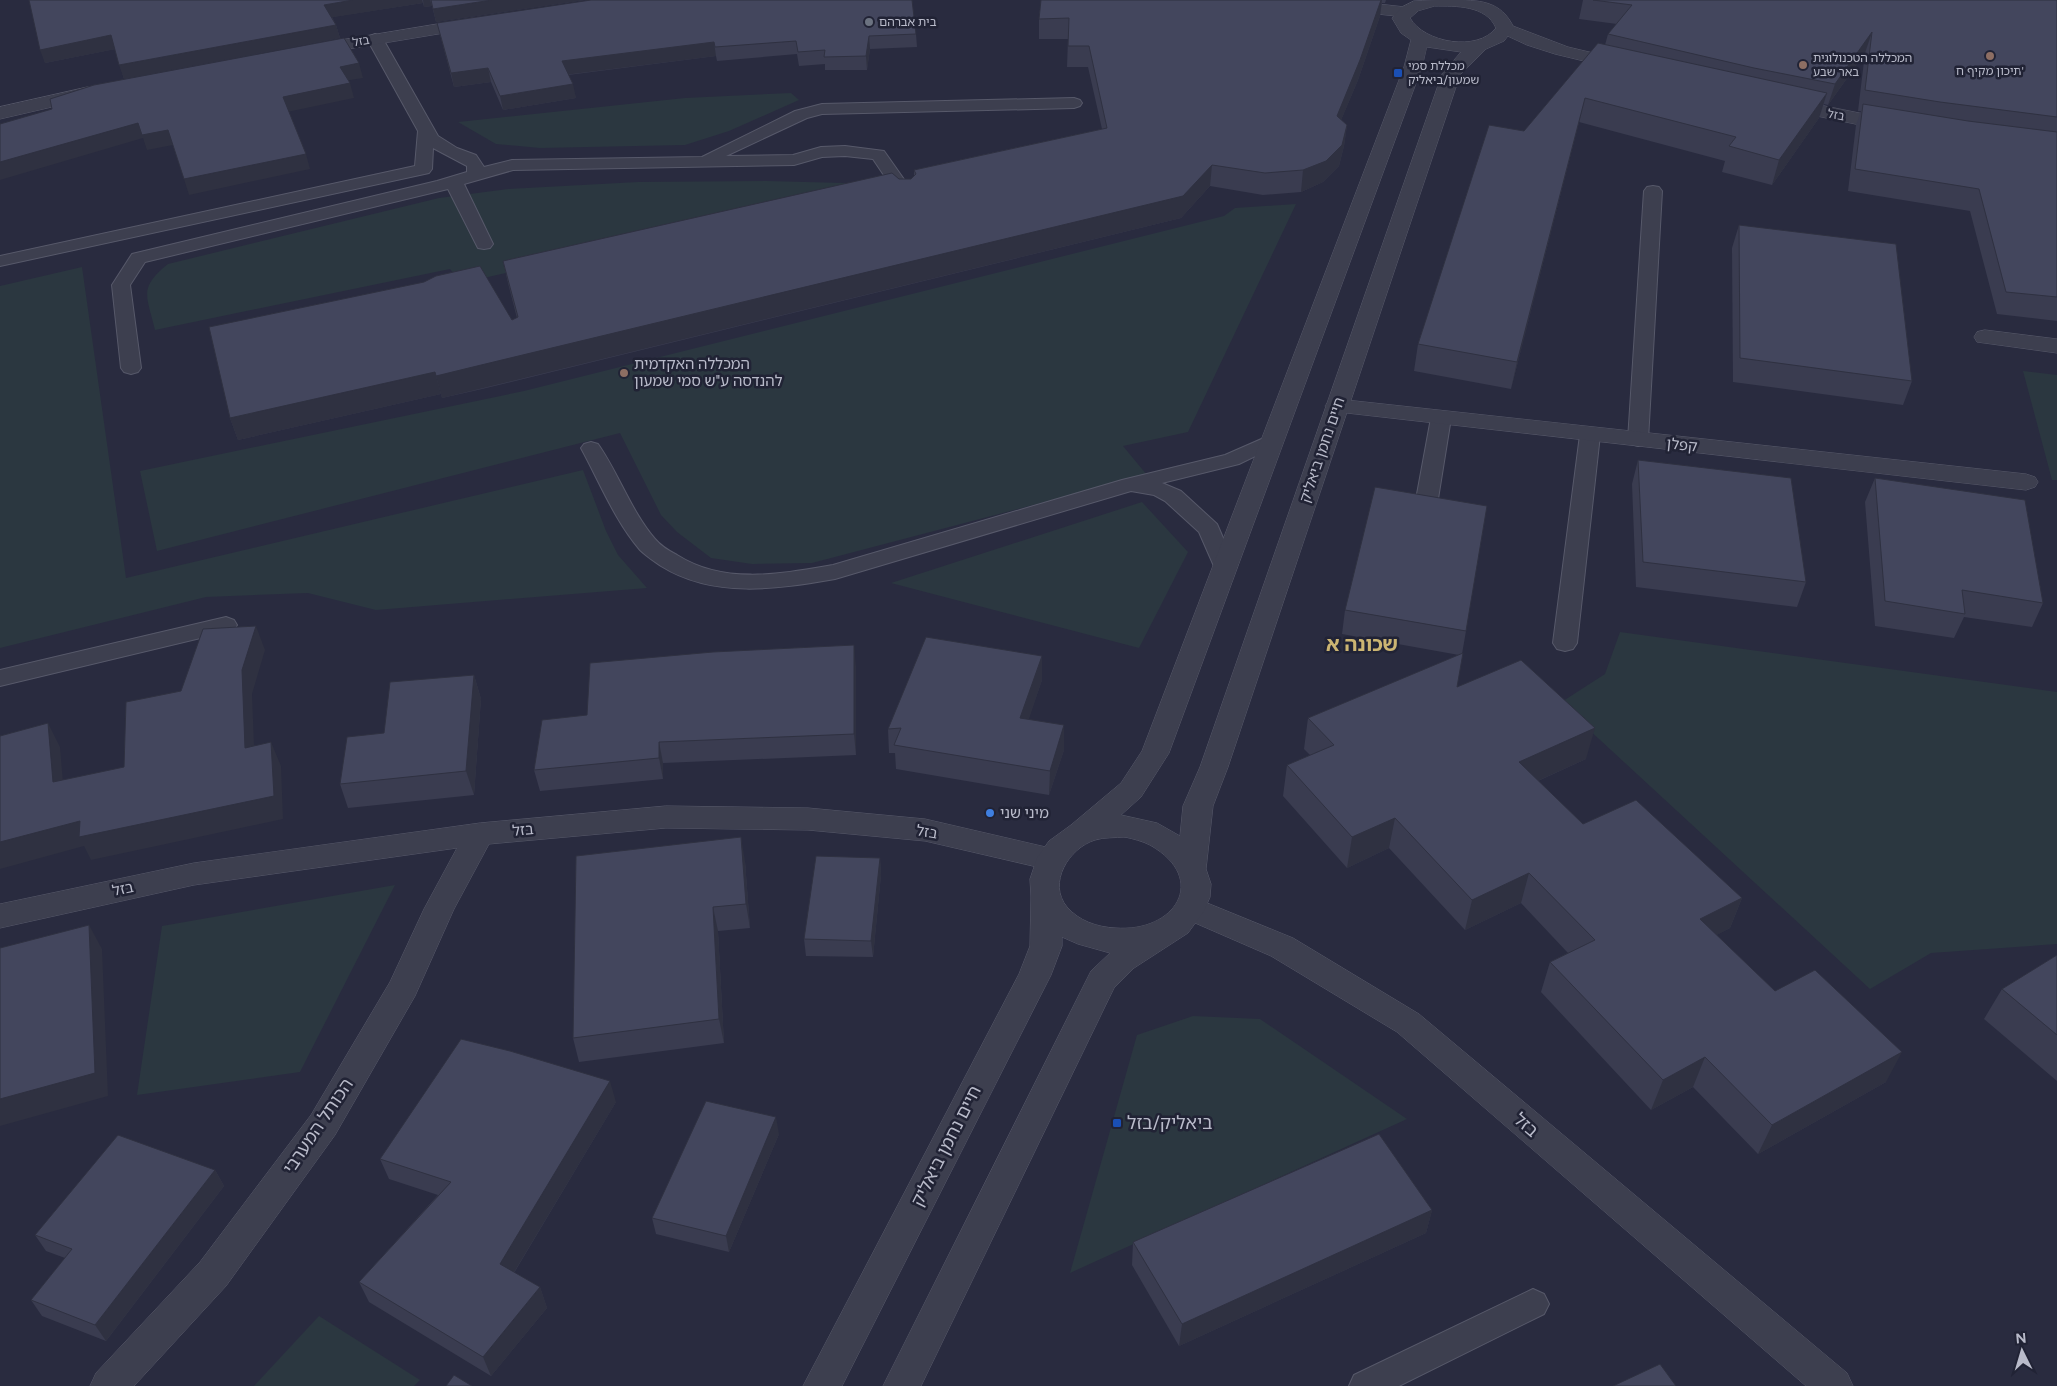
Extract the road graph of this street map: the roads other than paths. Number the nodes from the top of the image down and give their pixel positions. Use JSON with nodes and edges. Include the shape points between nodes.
{"nodes":[{"id":1,"x":1294,"y":0,"type":"edge"},
{"id":2,"x":1418,"y":5,"type":"edge"},
{"id":3,"x":1492,"y":6,"type":"edge"},
{"id":4,"x":489,"y":20,"type":"edge"},
{"id":5,"x":1505,"y":28,"type":"junction"},
{"id":6,"x":1420,"y":38,"type":"junction"},
{"id":7,"x":375,"y":39,"type":"junction"},
{"id":8,"x":1480,"y":45,"type":"junction"},
{"id":9,"x":296,"y":53,"type":"edge"},
{"id":10,"x":1641,"y":70,"type":"edge"},
{"id":11,"x":105,"y":90,"type":"edge"},
{"id":12,"x":1764,"y":99,"type":"edge"},
{"id":13,"x":1074,"y":103,"type":"dead end"},
{"id":14,"x":0,"y":112,"type":"edge"},
{"id":15,"x":1908,"y":129,"type":"edge"},
{"id":16,"x":426,"y":132,"type":"junction"},
{"id":17,"x":702,"y":161,"type":"junction"},
{"id":18,"x":475,"y":175,"type":"junction"},
{"id":19,"x":454,"y":182,"type":"junction"},
{"id":20,"x":1653,"y":191,"type":"dead end"},
{"id":21,"x":906,"y":195,"type":"edge"},
{"id":22,"x":484,"y":244,"type":"dead end"},
{"id":23,"x":0,"y":260,"type":"edge"},
{"id":24,"x":1985,"y":337,"type":"dead end"},
{"id":25,"x":2057,"y":346,"type":"edge"},
{"id":26,"x":132,"y":368,"type":"dead end"},
{"id":27,"x":1338,"y":406,"type":"junction"},
{"id":28,"x":1441,"y":418,"type":"junction"},
{"id":29,"x":1590,"y":435,"type":"junction"},
{"id":30,"x":1273,"y":440,"type":"junction"},
{"id":31,"x":1638,"y":440,"type":"junction"},
{"id":32,"x":591,"y":448,"type":"dead end"},
{"id":33,"x":2026,"y":482,"type":"dead end"},
{"id":34,"x":1129,"y":485,"type":"junction"},
{"id":35,"x":1426,"y":505,"type":"edge"},
{"id":36,"x":1225,"y":568,"type":"junction"},
{"id":37,"x":226,"y":625,"type":"dead end"},
{"id":38,"x":1565,"y":643,"type":"dead end"},
{"id":39,"x":0,"y":678,"type":"edge"},
{"id":40,"x":1082,"y":833,"type":"junction"},
{"id":41,"x":480,"y":834,"type":"junction"},
{"id":42,"x":1050,"y":859,"type":"junction"},
{"id":43,"x":1192,"y":868,"type":"junction"},
{"id":44,"x":1046,"y":898,"type":"junction"},
{"id":45,"x":1190,"y":908,"type":"junction"},
{"id":46,"x":0,"y":916,"type":"edge"},
{"id":47,"x":1159,"y":934,"type":"junction"},
{"id":48,"x":1533,"y":1304,"type":"dead end"},
{"id":49,"x":109,"y":1386,"type":"edge"},
{"id":50,"x":822,"y":1386,"type":"edge"},
{"id":51,"x":902,"y":1386,"type":"edge"},
{"id":52,"x":1365,"y":1386,"type":"edge"},
{"id":53,"x":1834,"y":1386,"type":"edge"}],
"edges":[{"from":1,"to":2,"type":"street"},
{"from":2,"to":3,"type":"street","via":[[1443,1]]},
{"from":2,"to":6,"type":"street","via":[[1402,18],[1409,32]]},
{"from":3,"to":5,"type":"street"},
{"from":4,"to":7,"type":"street","name":"בזל"},
{"from":5,"to":8,"type":"street","via":[[1499,37]]},
{"from":5,"to":10,"type":"street","via":[[1556,50]]},
{"from":6,"to":8,"type":"street","via":[[1449,46]]},
{"from":6,"to":30,"type":"street","via":[[1413,67]]},
{"from":7,"to":9,"type":"street","name":"בזל"},
{"from":7,"to":16,"type":"lane"},
{"from":8,"to":27,"type":"street","name":"חיים נחמן ביאליק","via":[[1451,74]]},
{"from":11,"to":14,"type":"street"},
{"from":12,"to":15,"type":"street","name":"בזל"},
{"from":13,"to":17,"type":"lane","via":[[822,110],[801,114]]},
{"from":16,"to":18,"type":"lane","via":[[451,152],[470,159],[476,165]]},
{"from":16,"to":23,"type":"lane","via":[[424,169]]},
{"from":17,"to":18,"type":"lane","via":[[512,165]]},
{"from":17,"to":21,"type":"lane","via":[[794,160],[837,151],[878,155]]},
{"from":18,"to":19,"type":"lane"},
{"from":19,"to":22,"type":"lane"},
{"from":19,"to":26,"type":"lane","via":[[138,258],[121,285]]},
{"from":20,"to":31,"type":"lane"},
{"from":24,"to":25,"type":"street"},
{"from":27,"to":28,"type":"street","name":"קפלן"},
{"from":27,"to":43,"type":"street","name":"חיים נחמן ביאליק","via":[[1198,806]]},
{"from":28,"to":29,"type":"street","name":"קפלן"},
{"from":28,"to":35,"type":"lane"},
{"from":29,"to":31,"type":"street","name":"קפלן"},
{"from":29,"to":38,"type":"lane"},
{"from":30,"to":34,"type":"lane","via":[[1232,460]]},
{"from":30,"to":36,"type":"street"},
{"from":31,"to":33,"type":"street","name":"קפלן"},
{"from":32,"to":34,"type":"lane","via":[[648,546],[670,562],[703,577],[740,581],[789,581],[835,572]]},
{"from":34,"to":36,"type":"lane","via":[[1173,496],[1209,529]]},
{"from":36,"to":40,"type":"street","via":[[1155,753],[1131,790]]},
{"from":37,"to":39,"type":"lane"},
{"from":40,"to":42,"type":"street","via":[[1062,844]]},
{"from":40,"to":43,"type":"street","via":[[1103,827],[1125,826],[1147,831],[1174,846]]},
{"from":41,"to":42,"type":"street","name":"בזל","via":[[666,817],[808,819],[925,830]]},
{"from":41,"to":46,"type":"street","name":"בזל","via":[[194,874]]},
{"from":41,"to":49,"type":"street","name":"הכותל המערבי","via":[[439,909],[404,988],[323,1125],[213,1274]]},
{"from":42,"to":44,"type":"street","via":[[1044,878]]},
{"from":43,"to":45,"type":"street","via":[[1196,881]]},
{"from":44,"to":47,"type":"street","via":[[1056,915],[1072,928],[1092,937],[1130,941]]},
{"from":44,"to":50,"type":"street","name":"חיים נחמן ביאליק","via":[[1046,946],[1035,975]]},
{"from":45,"to":47,"type":"street","via":[[1177,923]]},
{"from":45,"to":53,"type":"street","name":"בזל","via":[[1282,947],[1408,1023]]},
{"from":47,"to":51,"type":"street","via":[[1123,959],[1102,980]]},
{"from":48,"to":52,"type":"lane"}]}
